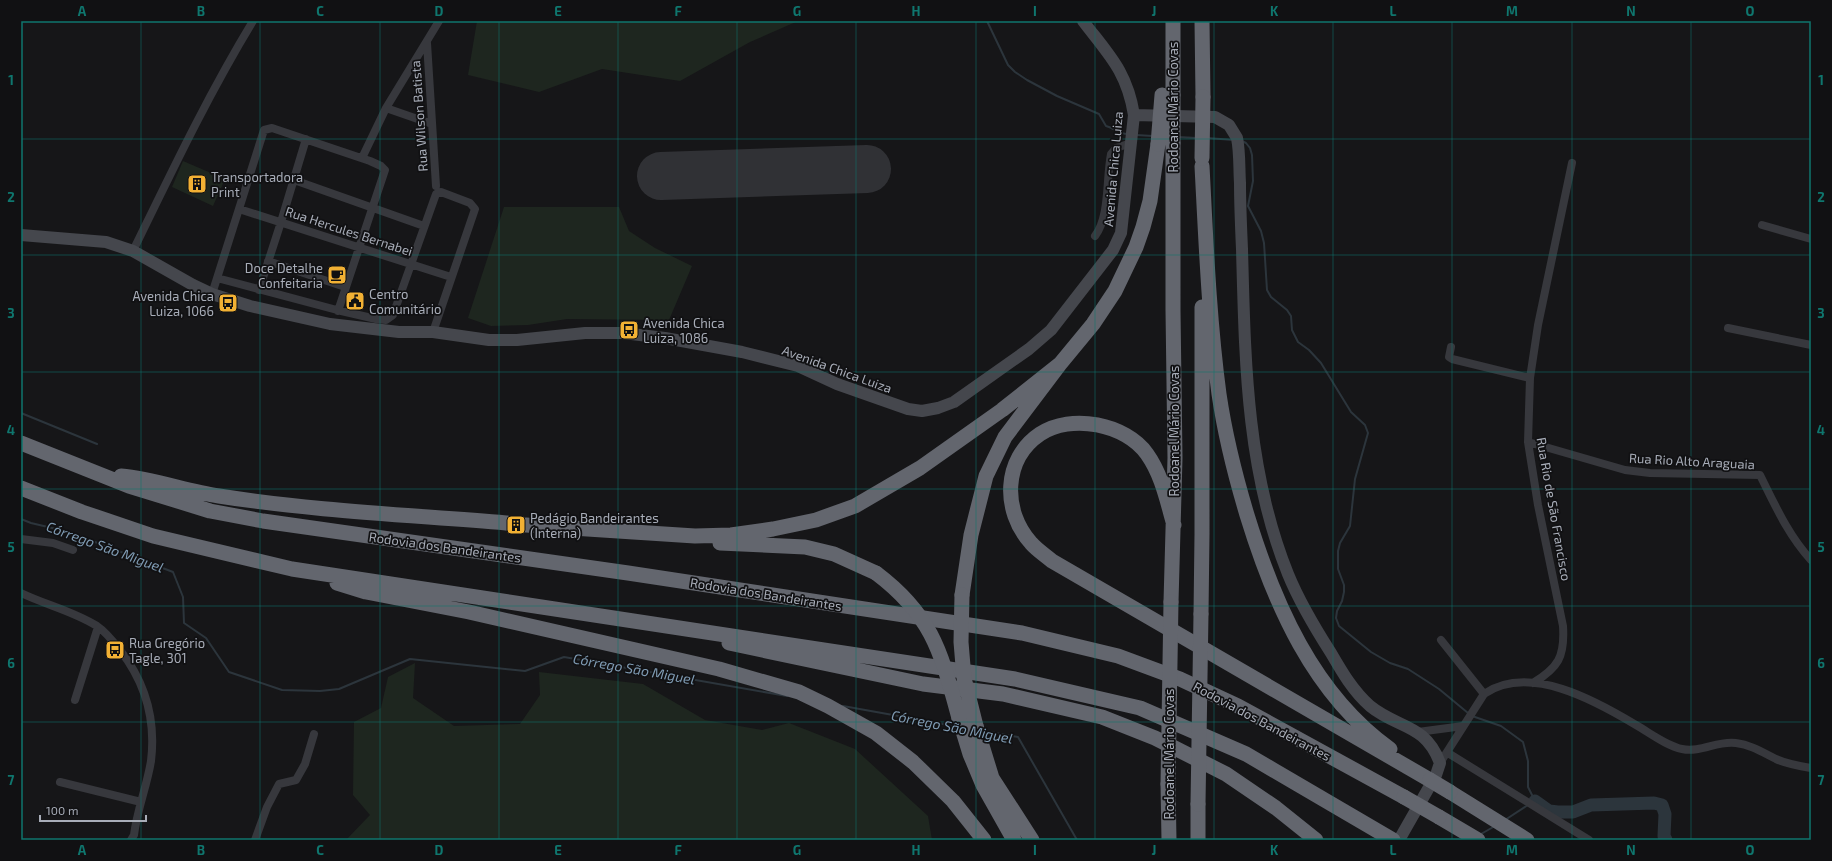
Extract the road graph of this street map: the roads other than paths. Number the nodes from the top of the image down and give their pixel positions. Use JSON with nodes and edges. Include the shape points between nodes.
{"nodes":[{"id":1,"x":253,"y":21,"type":"edge"},
{"id":2,"x":439,"y":21,"type":"edge"},
{"id":3,"x":1083,"y":21,"type":"edge"},
{"id":4,"x":1202,"y":21,"type":"edge"},
{"id":5,"x":1173,"y":26,"type":"edge"},
{"id":6,"x":427,"y":44,"type":"junction"},
{"id":7,"x":386,"y":108,"type":"junction"},
{"id":8,"x":1134,"y":114,"type":"junction"},
{"id":9,"x":432,"y":124,"type":"junction"},
{"id":10,"x":306,"y":139,"type":"junction"},
{"id":11,"x":1131,"y":143,"type":"junction"},
{"id":12,"x":1166,"y":144,"type":"junction"},
{"id":13,"x":362,"y":158,"type":"junction"},
{"id":14,"x":1202,"y":162,"type":"junction"},
{"id":15,"x":1572,"y":163,"type":"dead end"},
{"id":16,"x":294,"y":180,"type":"junction"},
{"id":17,"x":436,"y":186,"type":"dead end"},
{"id":18,"x":372,"y":208,"type":"junction"},
{"id":19,"x":239,"y":209,"type":"junction"},
{"id":20,"x":281,"y":222,"type":"junction"},
{"id":21,"x":1762,"y":225,"type":"dead end"},
{"id":22,"x":424,"y":226,"type":"junction"},
{"id":23,"x":21,"y":235,"type":"edge"},
{"id":24,"x":1095,"y":236,"type":"dead end"},
{"id":25,"x":1811,"y":239,"type":"edge"},
{"id":26,"x":360,"y":248,"type":"junction"},
{"id":27,"x":133,"y":251,"type":"junction"},
{"id":28,"x":268,"y":261,"type":"junction"},
{"id":29,"x":410,"y":264,"type":"junction"},
{"id":30,"x":451,"y":277,"type":"junction"},
{"id":31,"x":217,"y":278,"type":"junction"},
{"id":32,"x":345,"y":287,"type":"junction"},
{"id":33,"x":259,"y":290,"type":"junction"},
{"id":34,"x":212,"y":294,"type":"junction"},
{"id":35,"x":338,"y":310,"type":"junction"},
{"id":36,"x":1728,"y":328,"type":"dead end"},
{"id":37,"x":433,"y":332,"type":"junction"},
{"id":38,"x":1811,"y":345,"type":"edge"},
{"id":39,"x":1450,"y":347,"type":"dead end"},
{"id":40,"x":1060,"y":364,"type":"junction"},
{"id":41,"x":1530,"y":378,"type":"junction"},
{"id":42,"x":1528,"y":442,"type":"junction"},
{"id":43,"x":21,"y":443,"type":"edge"},
{"id":44,"x":98,"y":474,"type":"junction"},
{"id":45,"x":21,"y":488,"type":"edge"},
{"id":46,"x":506,"y":523,"type":"tunnel mouth"},
{"id":47,"x":526,"y":525,"type":"tunnel mouth"},
{"id":48,"x":1174,"y":525,"type":"junction"},
{"id":49,"x":695,"y":536,"type":"junction"},
{"id":50,"x":21,"y":539,"type":"edge"},
{"id":51,"x":73,"y":550,"type":"dead end"},
{"id":52,"x":1811,"y":560,"type":"edge"},
{"id":53,"x":292,"y":569,"type":"junction"},
{"id":54,"x":21,"y":593,"type":"edge"},
{"id":55,"x":621,"y":617,"type":"junction"},
{"id":56,"x":98,"y":626,"type":"junction"},
{"id":57,"x":1441,"y":640,"type":"dead end"},
{"id":58,"x":1533,"y":682,"type":"junction"},
{"id":59,"x":1484,"y":694,"type":"junction"},
{"id":60,"x":75,"y":700,"type":"dead end"},
{"id":61,"x":1463,"y":726,"type":"junction"},
{"id":62,"x":1418,"y":732,"type":"junction"},
{"id":63,"x":314,"y":734,"type":"dead end"},
{"id":64,"x":1448,"y":753,"type":"junction"},
{"id":65,"x":1440,"y":763,"type":"junction"},
{"id":66,"x":1811,"y":768,"type":"edge"},
{"id":67,"x":1417,"y":771,"type":"junction"},
{"id":68,"x":60,"y":782,"type":"dead end"},
{"id":69,"x":141,"y":802,"type":"junction"},
{"id":70,"x":1198,"y":810,"type":"junction"},
{"id":71,"x":1387,"y":837,"type":"edge"},
{"id":72,"x":131,"y":840,"type":"edge"},
{"id":73,"x":255,"y":840,"type":"edge"},
{"id":74,"x":984,"y":840,"type":"edge"},
{"id":75,"x":1014,"y":840,"type":"edge"},
{"id":76,"x":1032,"y":840,"type":"edge"},
{"id":77,"x":1169,"y":840,"type":"edge"},
{"id":78,"x":1198,"y":840,"type":"edge"},
{"id":79,"x":1202,"y":840,"type":"edge"},
{"id":80,"x":1316,"y":840,"type":"edge"},
{"id":81,"x":1399,"y":840,"type":"edge"},
{"id":82,"x":1478,"y":840,"type":"edge"},
{"id":83,"x":1528,"y":840,"type":"edge"},
{"id":84,"x":1589,"y":840,"type":"edge"}],
"edges":[{"from":1,"to":27,"type":"street","via":[[216,83]]},
{"from":2,"to":6,"type":"street"},
{"from":3,"to":8,"type":"main road","name":"Avenida Chica Luiza","via":[[1121,71],[1128,86]]},
{"from":4,"to":14,"type":"highway","bridge":true},
{"from":5,"to":12,"type":"highway","name":"Rodoanel Mário Covas","bridge":true},
{"from":6,"to":7,"type":"street"},
{"from":6,"to":9,"type":"street","name":"Rua Wilson Batista"},
{"from":7,"to":9,"type":"street"},
{"from":7,"to":13,"type":"street"},
{"from":8,"to":11,"type":"main road","name":"Avenida Chica Luiza"},
{"from":8,"to":62,"type":"main road","via":[[1215,117],[1226,122],[1235,132],[1239,146],[1248,398],[1261,488],[1275,538],[1308,614],[1348,680],[1370,706]]},
{"from":9,"to":17,"type":"street","name":"Rua Wilson Batista"},
{"from":10,"to":13,"type":"street"},
{"from":10,"to":16,"type":"street"},
{"from":10,"to":19,"type":"street","via":[[272,128],[264,130]]},
{"from":11,"to":24,"type":"street","via":[[1116,148],[1111,154],[1103,218]]},
{"from":11,"to":37,"type":"main road","name":"Avenida Chica Luiza","via":[[1123,226],[1113,250],[1040,340],[954,402],[938,408],[922,411],[908,409],[837,384],[798,366],[742,352],[665,338],[623,333],[585,333],[517,340],[489,340]]},
{"from":12,"to":40,"type":"highway","via":[[1143,227],[1126,270],[1093,324]]},
{"from":12,"to":48,"type":"highway","name":"Rodoanel Mário Covas","via":[[1173,310],[1176,458]]},
{"from":13,"to":18,"type":"street","via":[[385,170]]},
{"from":14,"to":67,"type":"highway","via":[[1219,393],[1236,475],[1258,551],[1274,594],[1312,666],[1363,726]]},
{"from":14,"to":70,"type":"highway","bridge":true,"via":[[1202,534]]},
{"from":15,"to":41,"type":"street","name":"Rua Rio de São Francisco","via":[[1538,325]]},
{"from":16,"to":18,"type":"street"},
{"from":16,"to":20,"type":"street"},
{"from":18,"to":22,"type":"street"},
{"from":18,"to":26,"type":"street"},
{"from":19,"to":20,"type":"street","name":"Rua Hercules Bernabei"},
{"from":19,"to":31,"type":"street"},
{"from":20,"to":26,"type":"street","name":"Rua Hercules Bernabei"},
{"from":20,"to":28,"type":"street"},
{"from":21,"to":25,"type":"street"},
{"from":22,"to":29,"type":"street"},
{"from":22,"to":30,"type":"street","via":[[438,193],[470,203],[475,209]]},
{"from":23,"to":27,"type":"main road","name":"Avenida Chica Luiza","via":[[106,242]]},
{"from":26,"to":29,"type":"street","name":"Rua Hercules Bernabei"},
{"from":26,"to":32,"type":"street"},
{"from":27,"to":34,"type":"main road","name":"Avenida Chica Luiza"},
{"from":28,"to":32,"type":"street"},
{"from":28,"to":33,"type":"street"},
{"from":29,"to":30,"type":"street","name":"Rua Hercules Bernabei"},
{"from":29,"to":35,"type":"street","via":[[390,318],[376,319]]},
{"from":30,"to":37,"type":"street"},
{"from":31,"to":33,"type":"street"},
{"from":31,"to":34,"type":"street"},
{"from":32,"to":35,"type":"street"},
{"from":33,"to":35,"type":"street"},
{"from":34,"to":37,"type":"main road","name":"Avenida Chica Luiza","via":[[250,306],[330,324],[393,332]]},
{"from":36,"to":38,"type":"street"},
{"from":39,"to":41,"type":"street","via":[[1452,359]]},
{"from":40,"to":49,"type":"highway","via":[[948,449],[855,506],[816,520],[773,529],[731,535]]},
{"from":40,"to":76,"type":"highway","bridge":true,"via":[[1006,438],[986,476],[971,534],[962,595],[961,642],[964,678],[976,726],[992,778]]},
{"from":41,"to":42,"type":"street","name":"Rua Rio de São Francisco"},
{"from":42,"to":52,"type":"street","name":"Rua Rio Alto Araguaia","via":[[1595,462],[1650,473],[1760,475],[1785,525]]},
{"from":42,"to":58,"type":"street","name":"Rua Rio de São Francisco","via":[[1564,638],[1557,663],[1552,670]]},
{"from":43,"to":44,"type":"highway","name":"Rodovia dos Bandeirantes"},
{"from":44,"to":46,"type":"highway","via":[[136,478],[218,496],[294,506]]},
{"from":44,"to":82,"type":"highway","name":"Rodovia dos Bandeirantes","bridge":true,"via":[[210,511],[263,521],[1022,633],[1118,656],[1180,679],[1238,706]]},
{"from":45,"to":53,"type":"highway","via":[[153,536]]},
{"from":47,"to":49,"type":"highway"},
{"from":48,"to":67,"type":"highway","via":[[1158,473],[1147,453],[1128,436],[1109,427],[1072,423],[1041,433],[1020,454],[1013,471],[1010,482],[1016,522],[1031,544],[1052,561]]},
{"from":48,"to":77,"type":"highway","name":"Rodoanel Mário Covas","bridge":true},
{"from":49,"to":75,"type":"highway","bridge":true,"via":[[716,542],[805,547],[834,554],[876,573],[895,587],[912,605],[931,633],[943,659],[970,754],[983,785]]},
{"from":50,"to":51,"type":"street","via":[[53,543]]},
{"from":53,"to":55,"type":"highway"},
{"from":53,"to":74,"type":"highway","via":[[366,592],[469,612],[719,669],[799,692],[876,733],[913,762],[953,801]]},
{"from":54,"to":56,"type":"street","via":[[78,615]]},
{"from":55,"to":71,"type":"highway","via":[[1015,679],[1140,708],[1246,754]]},
{"from":55,"to":80,"type":"highway","via":[[822,664],[923,684],[1003,694],[1102,717],[1155,738],[1226,774],[1276,808]]},
{"from":56,"to":60,"type":"street"},
{"from":56,"to":69,"type":"street","via":[[130,662],[147,700],[152,734],[151,760]]},
{"from":57,"to":59,"type":"street"},
{"from":58,"to":59,"type":"street","via":[[1505,684]]},
{"from":58,"to":66,"type":"street","via":[[1586,697],[1682,749],[1700,749],[1734,742],[1760,750],[1785,762]]},
{"from":59,"to":61,"type":"street"},
{"from":61,"to":62,"type":"street"},
{"from":61,"to":64,"type":"street"},
{"from":62,"to":65,"type":"main road","via":[[1434,748]]},
{"from":63,"to":73,"type":"street","via":[[300,774],[291,783],[279,784]]},
{"from":64,"to":65,"type":"street"},
{"from":64,"to":84,"type":"street"},
{"from":65,"to":81,"type":"main road"},
{"from":67,"to":83,"type":"highway","bridge":true},
{"from":68,"to":69,"type":"street"},
{"from":69,"to":72,"type":"street"},
{"from":70,"to":78,"type":"highway"},
{"from":70,"to":79,"type":"highway"}]}
